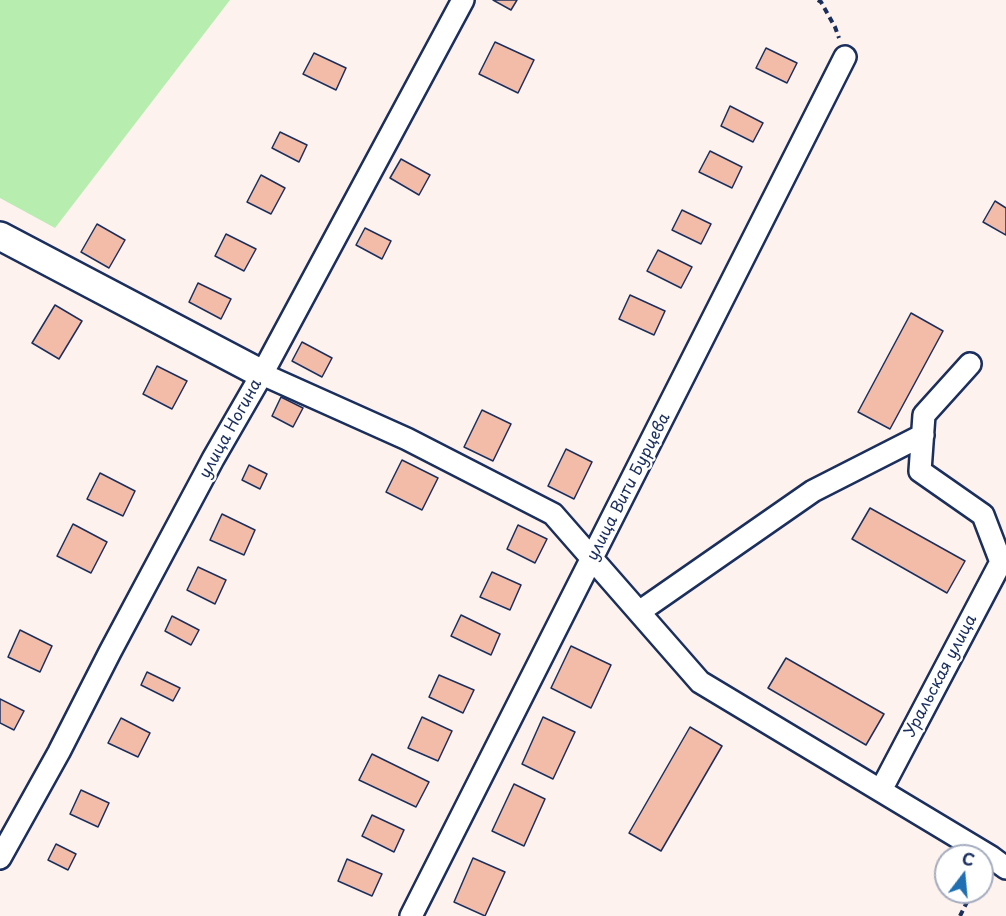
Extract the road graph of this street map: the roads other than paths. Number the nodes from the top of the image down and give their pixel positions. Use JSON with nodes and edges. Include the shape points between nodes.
{"nodes":[{"id":1,"x":463,"y":0,"type":"edge"},
{"id":2,"x":845,"y":57,"type":"road end"},
{"id":3,"x":0,"y":236,"type":"edge"},
{"id":4,"x":970,"y":364,"type":"dead end"},
{"id":5,"x":262,"y":374,"type":"junction"},
{"id":6,"x":923,"y":435,"type":"junction"},
{"id":7,"x":593,"y":559,"type":"junction"},
{"id":8,"x":639,"y":612,"type":"junction"},
{"id":9,"x":881,"y":790,"type":"junction"},
{"id":10,"x":0,"y":858,"type":"edge"},
{"id":11,"x":1006,"y":868,"type":"edge"},
{"id":12,"x":411,"y":916,"type":"edge"}],
"edges":[{"from":1,"to":5,"type":"street","name":"улица Ногина"},
{"from":2,"to":7,"type":"street","name":"улица Вити Бурцева"},
{"from":3,"to":5,"type":"street"},
{"from":4,"to":6,"type":"street","via":[[924,416]]},
{"from":5,"to":7,"type":"street","via":[[407,439],[553,514]]},
{"from":5,"to":10,"type":"street","name":"улица Ногина"},
{"from":6,"to":8,"type":"street","via":[[813,491]]},
{"from":6,"to":9,"type":"street","name":"Уральская улица","via":[[920,471],[983,515],[1001,562]]},
{"from":7,"to":8,"type":"street"},
{"from":7,"to":12,"type":"street","name":"улица Вити Бурцева"},
{"from":8,"to":9,"type":"street","via":[[700,682]]},
{"from":9,"to":11,"type":"street"}]}
